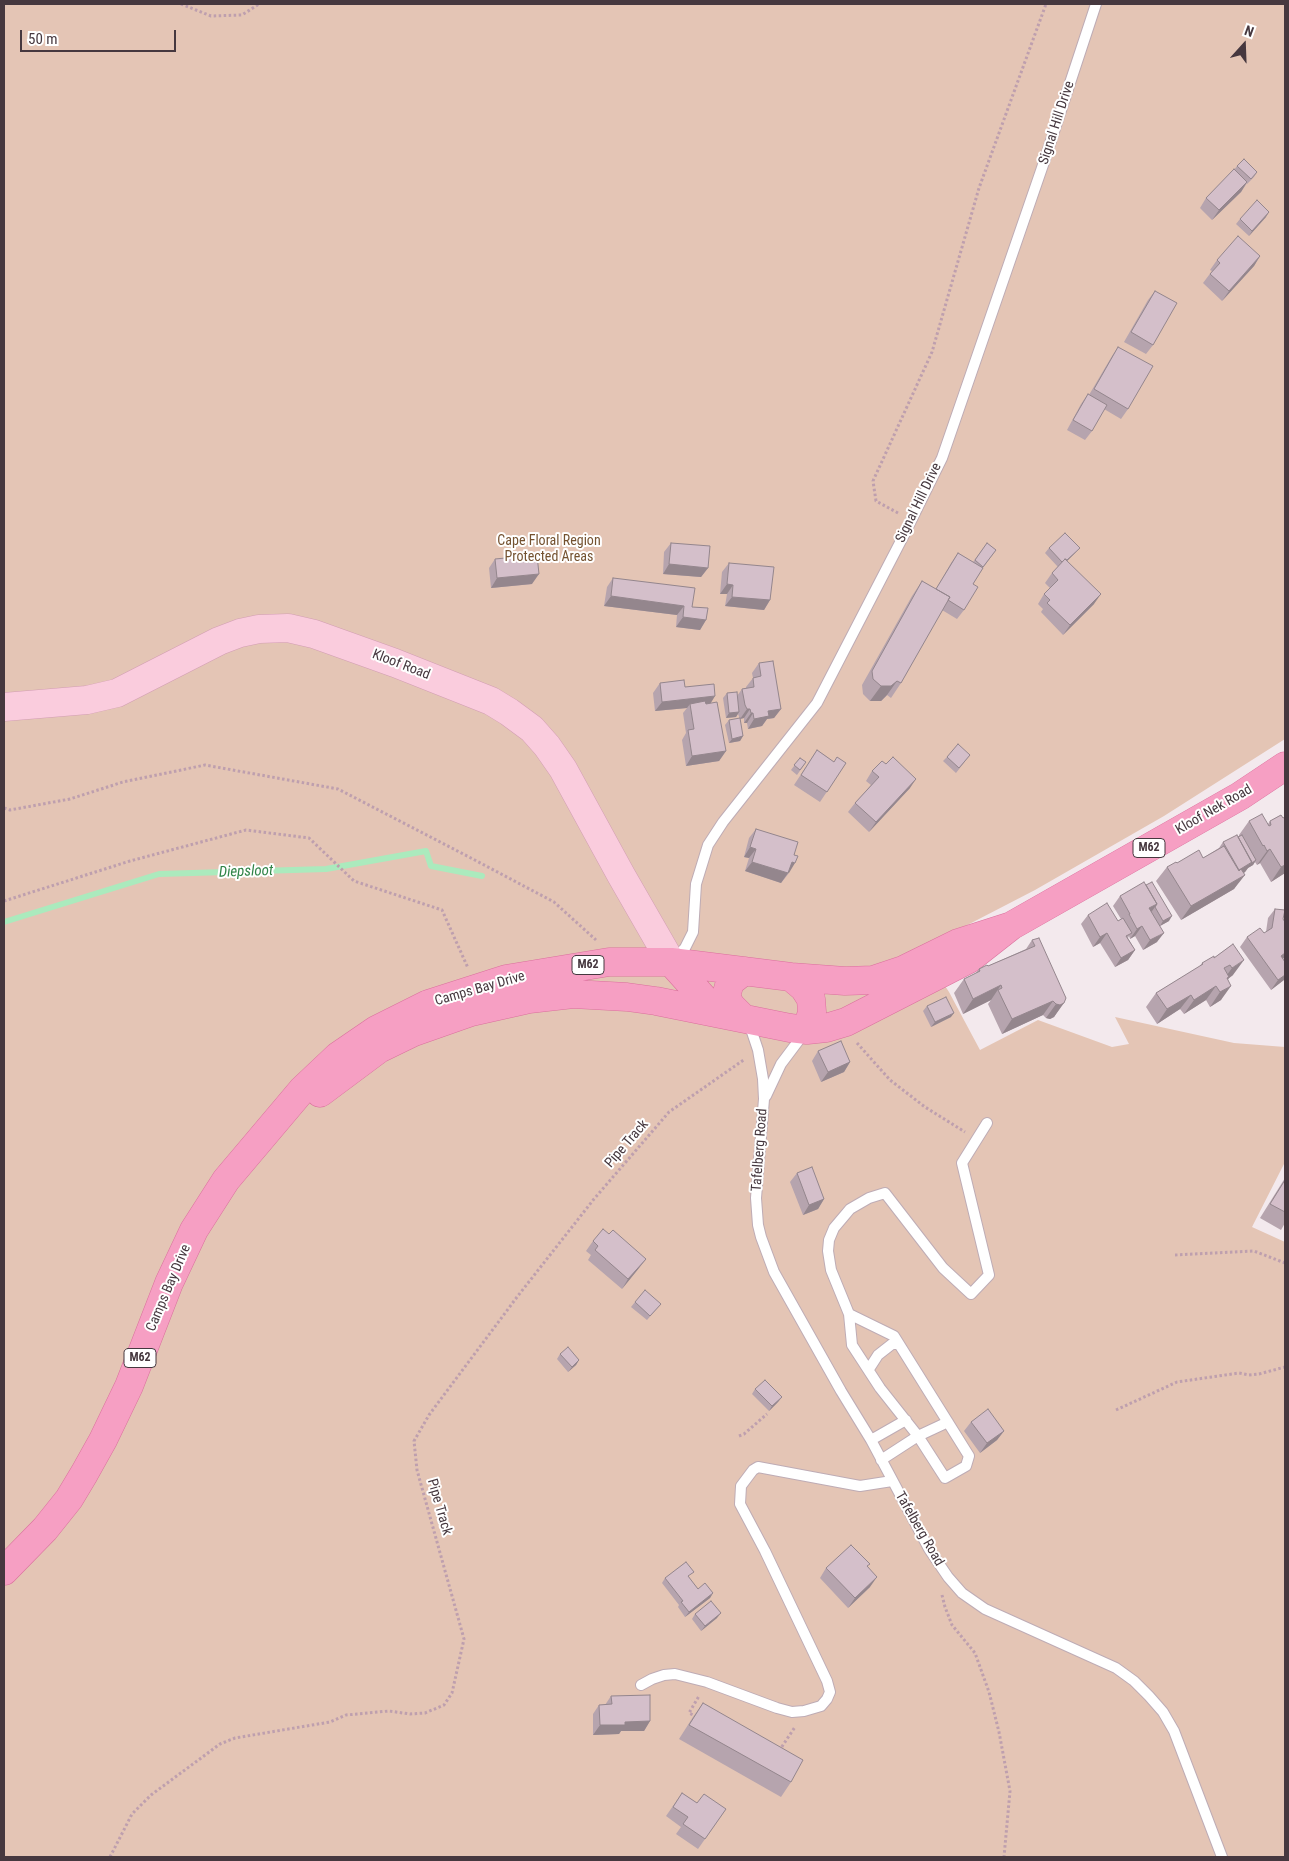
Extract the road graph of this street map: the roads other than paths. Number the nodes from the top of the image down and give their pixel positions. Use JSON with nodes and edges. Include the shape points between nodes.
{"nodes":[{"id":1,"x":1096,"y":4,"type":"edge"},
{"id":2,"x":4,"y":707,"type":"edge"},
{"id":3,"x":1285,"y":766,"type":"edge"},
{"id":4,"x":1011,"y":926,"type":"junction"},
{"id":5,"x":671,"y":962,"type":"junction"},
{"id":6,"x":744,"y":970,"type":"junction"},
{"id":7,"x":791,"y":977,"type":"junction"},
{"id":8,"x":729,"y":1015,"type":"junction"},
{"id":9,"x":807,"y":1030,"type":"junction"},
{"id":10,"x":764,"y":1099,"type":"junction"},
{"id":11,"x":987,"y":1123,"type":"dead end"},
{"id":12,"x":262,"y":1135,"type":"junction"},
{"id":13,"x":849,"y":1314,"type":"junction"},
{"id":14,"x":899,"y":1344,"type":"junction"},
{"id":15,"x":868,"y":1370,"type":"junction"},
{"id":16,"x":906,"y":1420,"type":"junction"},
{"id":17,"x":948,"y":1422,"type":"junction"},
{"id":18,"x":918,"y":1436,"type":"junction"},
{"id":19,"x":871,"y":1440,"type":"junction"},
{"id":20,"x":881,"y":1460,"type":"junction"},
{"id":21,"x":892,"y":1481,"type":"junction"},
{"id":22,"x":4,"y":1570,"type":"edge"},
{"id":23,"x":641,"y":1685,"type":"dead end"},
{"id":24,"x":1222,"y":1857,"type":"edge"}],
"edges":[{"from":1,"to":5,"type":"lane","name":"Signal Hill Drive","via":[[948,443],[817,703],[708,845],[696,884],[692,932],[685,948]]},
{"from":2,"to":5,"type":"main road","name":"Kloof Road","via":[[87,700],[117,693],[218,641],[259,629],[288,628],[314,634],[395,663],[491,701],[532,729],[563,769]]},
{"from":3,"to":4,"type":"main road","name":"Kloof Nek Road","number":"M62","via":[[1240,796]]},
{"from":4,"to":7,"type":"main road","name":"Kloof Nek Road","number":"M62","via":[[958,943],[883,978],[862,982]]},
{"from":4,"to":9,"type":"main road","name":"Kloof Nek Road","number":"M62","via":[[969,959],[856,1017],[826,1028]]},
{"from":5,"to":6,"type":"main road","name":"Camps Bay Drive","number":"M62"},
{"from":5,"to":8,"type":"main road"},
{"from":5,"to":12,"type":"main road","name":"Camps Bay Drive","number":"M62","via":[[608,962],[506,979],[428,1004],[345,1050],[302,1090]]},
{"from":6,"to":7,"type":"main road","number":"M62"},
{"from":6,"to":8,"type":"main road","via":[[730,982],[727,993],[731,1006]]},
{"from":7,"to":9,"type":"main road","via":[[804,988],[811,1000],[812,1012]]},
{"from":8,"to":9,"type":"main road","number":"M62"},
{"from":8,"to":10,"type":"lane","name":"Tafelberg Road","via":[[752,1032],[761,1063]]},
{"from":8,"to":12,"type":"main road","name":"Camps Bay Drive","number":"M62","via":[[627,997],[573,994],[529,998],[471,1012],[414,1032],[379,1049]]},
{"from":9,"to":10,"type":"lane","name":"Tafelberg Road","via":[[774,1075]]},
{"from":10,"to":19,"type":"lane","name":"Tafelberg Road","via":[[756,1198],[758,1226],[774,1272]]},
{"from":11,"to":13,"type":"lane","via":[[962,1163],[989,1275],[971,1294],[943,1268],[885,1192],[850,1210],[834,1228],[829,1240],[831,1270]]},
{"from":12,"to":22,"type":"main road","name":"Camps Bay Drive","number":"M62","via":[[226,1180],[194,1230],[169,1283],[129,1386],[84,1474],[46,1529]]},
{"from":13,"to":14,"type":"lane","via":[[894,1336]]},
{"from":13,"to":15,"type":"lane","via":[[852,1345]]},
{"from":14,"to":15,"type":"lane","via":[[892,1344],[878,1355]]},
{"from":14,"to":17,"type":"lane"},
{"from":15,"to":16,"type":"lane"},
{"from":16,"to":18,"type":"lane"},
{"from":16,"to":19,"type":"lane"},
{"from":17,"to":18,"type":"lane"},
{"from":17,"to":18,"type":"lane","via":[[969,1456],[966,1466],[945,1478]]},
{"from":18,"to":20,"type":"lane"},
{"from":19,"to":20,"type":"lane","name":"Tafelberg Road"},
{"from":20,"to":21,"type":"lane","name":"Tafelberg Road"},
{"from":21,"to":23,"type":"lane","via":[[860,1486],[758,1467],[741,1486],[740,1504],[827,1681],[830,1692],[821,1706],[792,1712],[675,1674]]},
{"from":21,"to":24,"type":"lane","name":"Tafelberg Road","via":[[940,1567],[962,1593],[985,1609],[1116,1668],[1149,1696],[1174,1731]]}]}
